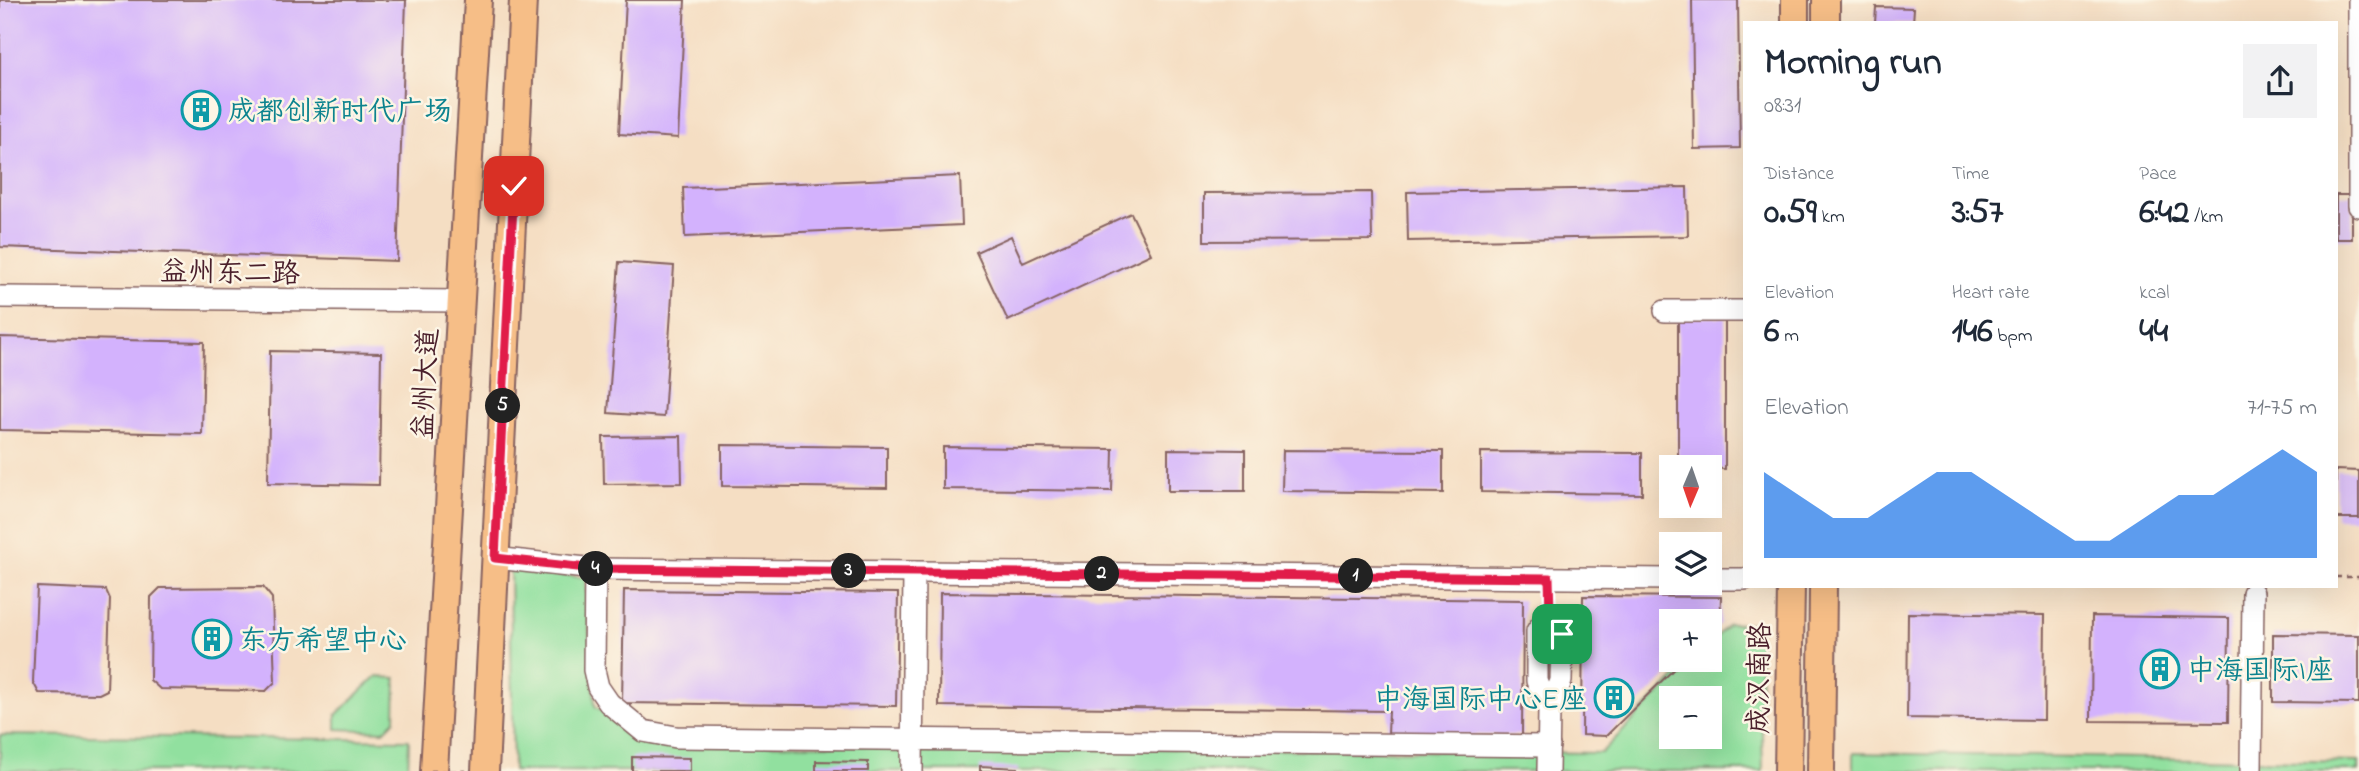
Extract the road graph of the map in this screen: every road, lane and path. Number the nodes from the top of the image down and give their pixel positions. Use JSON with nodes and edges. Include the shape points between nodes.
{"nodes":[{"id":1,"x":478,"y":0,"type":"edge"},
{"id":2,"x":523,"y":0,"type":"edge"},
{"id":3,"x":1795,"y":0,"type":"edge"},
{"id":4,"x":1826,"y":0,"type":"edge"},
{"id":5,"x":2359,"y":0,"type":"edge"},
{"id":6,"x":1795,"y":21,"type":"edge"},
{"id":7,"x":1826,"y":21,"type":"edge"},
{"id":8,"x":2359,"y":206,"type":"edge"},
{"id":9,"x":0,"y":297,"type":"edge"},
{"id":10,"x":460,"y":301,"type":"junction"},
{"id":11,"x":1665,"y":311,"type":"dead end"},
{"id":12,"x":1743,"y":311,"type":"edge"},
{"id":13,"x":495,"y":558,"type":"junction"},
{"id":14,"x":596,"y":569,"type":"junction"},
{"id":15,"x":914,"y":572,"type":"junction"},
{"id":16,"x":2338,"y":577,"type":"edge"},
{"id":17,"x":2359,"y":577,"type":"edge"},
{"id":18,"x":1549,"y":578,"type":"junction"},
{"id":19,"x":1659,"y":579,"type":"edge"},
{"id":20,"x":1722,"y":579,"type":"edge"},
{"id":21,"x":1743,"y":579,"type":"edge"},
{"id":22,"x":1791,"y":588,"type":"edge"},
{"id":23,"x":1823,"y":588,"type":"edge"},
{"id":24,"x":2253,"y":593,"type":"dead end"},
{"id":25,"x":912,"y":740,"type":"junction"},
{"id":26,"x":1549,"y":747,"type":"junction"},
{"id":27,"x":433,"y":771,"type":"edge"},
{"id":28,"x":468,"y":771,"type":"edge"},
{"id":29,"x":485,"y":771,"type":"edge"},
{"id":30,"x":912,"y":771,"type":"edge"},
{"id":31,"x":1548,"y":771,"type":"edge"},
{"id":32,"x":1788,"y":771,"type":"edge"},
{"id":33,"x":1821,"y":771,"type":"edge"},
{"id":34,"x":2251,"y":771,"type":"edge"}],
"edges":[{"from":1,"to":10,"type":"main road","name":"益州大道"},
{"from":2,"to":13,"type":"main road"},
{"from":3,"to":6,"type":"main road"},
{"from":4,"to":7,"type":"main road"},
{"from":5,"to":8,"type":"street"},
{"from":9,"to":10,"type":"street","name":"益州东二路"},
{"from":10,"to":27,"type":"main road","name":"益州大道"},
{"from":11,"to":12,"type":"street"},
{"from":13,"to":14,"type":"street"},
{"from":13,"to":29,"type":"main road"},
{"from":14,"to":15,"type":"street"},
{"from":14,"to":25,"type":"street","via":[[594,670],[598,687],[609,703],[643,731],[676,737]]},
{"from":15,"to":18,"type":"street"},
{"from":15,"to":25,"type":"street"},
{"from":16,"to":17,"type":"path"},
{"from":18,"to":19,"type":"street"},
{"from":18,"to":26,"type":"street","via":[[1550,613],[1562,634],[1561,681],[1549,710]]},
{"from":20,"to":21,"type":"street"},
{"from":22,"to":32,"type":"main road","name":"成汉南路"},
{"from":23,"to":33,"type":"main road"},
{"from":24,"to":34,"type":"street"},
{"from":25,"to":26,"type":"street"},
{"from":25,"to":30,"type":"street"},
{"from":26,"to":31,"type":"street"},
{"from":27,"to":28,"type":"path","bridge":true}]}
